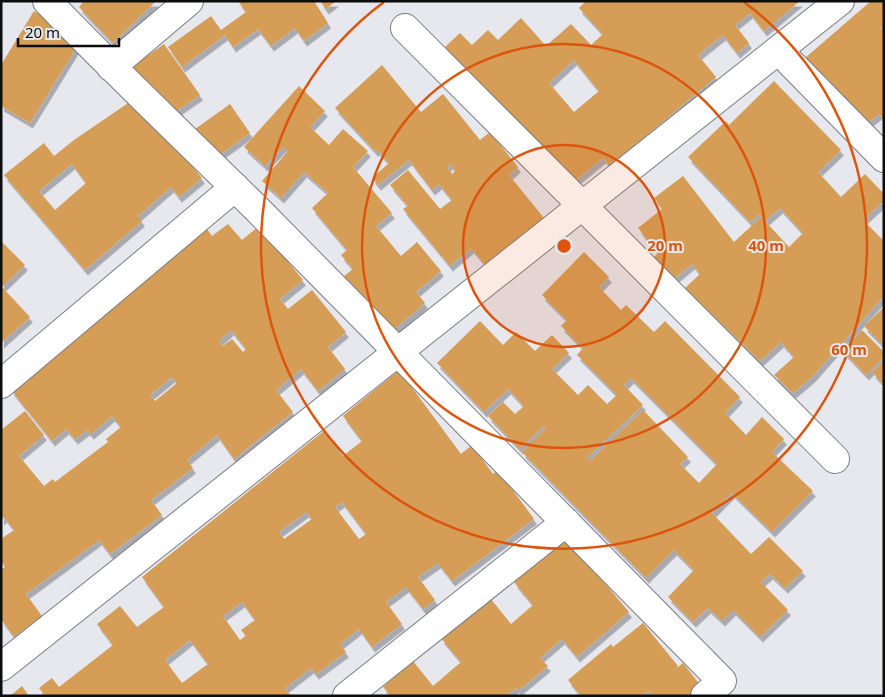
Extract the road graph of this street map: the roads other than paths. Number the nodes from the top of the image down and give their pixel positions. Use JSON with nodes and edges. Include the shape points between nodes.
{"nodes":[{"id":1,"x":47,"y":1,"type":"edge"},
{"id":2,"x":189,"y":1,"type":"edge"},
{"id":3,"x":840,"y":1,"type":"edge"},
{"id":4,"x":405,"y":28,"type":"dead end"},
{"id":5,"x":778,"y":50,"type":"junction"},
{"id":6,"x":110,"y":66,"type":"junction"},
{"id":7,"x":884,"y":158,"type":"edge"},
{"id":8,"x":235,"y":187,"type":"junction"},
{"id":9,"x":582,"y":207,"type":"junction"},
{"id":10,"x":398,"y":351,"type":"junction"},
{"id":11,"x":1,"y":384,"type":"edge"},
{"id":12,"x":835,"y":459,"type":"dead end"},
{"id":13,"x":566,"y":522,"type":"junction"},
{"id":14,"x":1,"y":667,"type":"edge"},
{"id":15,"x":347,"y":696,"type":"edge"},
{"id":16,"x":704,"y":696,"type":"edge"}],
"edges":[{"from":1,"to":6,"type":"street"},
{"from":2,"to":6,"type":"street"},
{"from":3,"to":5,"type":"street"},
{"from":4,"to":9,"type":"street"},
{"from":5,"to":7,"type":"street"},
{"from":5,"to":9,"type":"street"},
{"from":6,"to":8,"type":"street"},
{"from":8,"to":10,"type":"street"},
{"from":8,"to":11,"type":"street"},
{"from":9,"to":10,"type":"street"},
{"from":9,"to":12,"type":"street"},
{"from":10,"to":13,"type":"street"},
{"from":10,"to":14,"type":"street"},
{"from":13,"to":15,"type":"street"},
{"from":13,"to":16,"type":"street","via":[[722,681]]}]}
